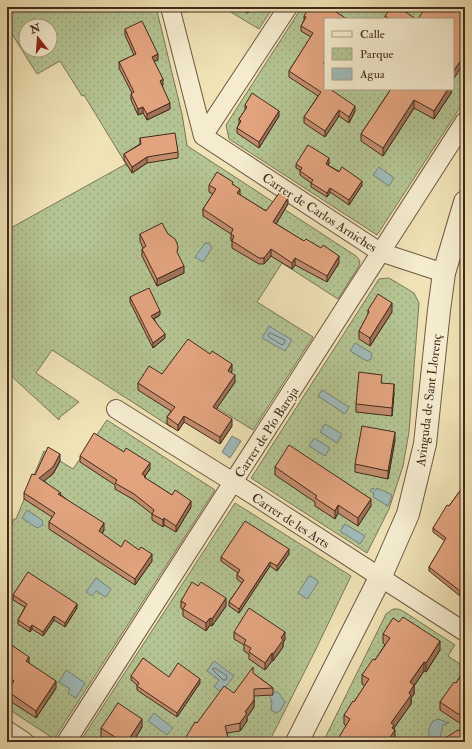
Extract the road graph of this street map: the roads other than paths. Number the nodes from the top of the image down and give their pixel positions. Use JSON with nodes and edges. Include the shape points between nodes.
{"nodes":[{"id":1,"x":170,"y":7,"type":"edge"},
{"id":2,"x":288,"y":7,"type":"edge"},
{"id":3,"x":465,"y":121,"type":"edge"},
{"id":4,"x":203,"y":136,"type":"junction"},
{"id":5,"x":465,"y":202,"type":"edge"},
{"id":6,"x":380,"y":252,"type":"junction"},
{"id":7,"x":444,"y":273,"type":"junction"},
{"id":8,"x":116,"y":408,"type":"dead end"},
{"id":9,"x":233,"y":482,"type":"junction"},
{"id":10,"x":380,"y":578,"type":"junction"},
{"id":11,"x":465,"y":632,"type":"edge"},
{"id":12,"x":7,"y":730,"type":"edge"},
{"id":13,"x":25,"y":742,"type":"edge"},
{"id":14,"x":66,"y":742,"type":"edge"},
{"id":15,"x":297,"y":742,"type":"edge"}],
"edges":[{"from":1,"to":4,"type":"street"},
{"from":2,"to":4,"type":"street"},
{"from":3,"to":6,"type":"street","name":"Carrer de Pío Baroja"},
{"from":4,"to":6,"type":"street","name":"Carrer de Carlos Arniches"},
{"from":5,"to":7,"type":"street","name":"Avinguda de Sant Llorenç"},
{"from":6,"to":7,"type":"street","name":"Carrer de Carlos Arniches"},
{"from":6,"to":9,"type":"street","name":"Carrer de Pío Baroja"},
{"from":7,"to":10,"type":"street","name":"Avinguda de Sant Llorenç","via":[[424,451],[408,514]]},
{"from":8,"to":9,"type":"street","name":"Carrer de les Arts"},
{"from":9,"to":10,"type":"street","name":"Carrer de les Arts"},
{"from":9,"to":14,"type":"street","name":"Carrer de Pío Baroja"},
{"from":10,"to":11,"type":"street","name":"Carrer de les Arts"},
{"from":10,"to":15,"type":"street","name":"Avinguda de Sant Llorenç"},
{"from":12,"to":13,"type":"street"}]}
